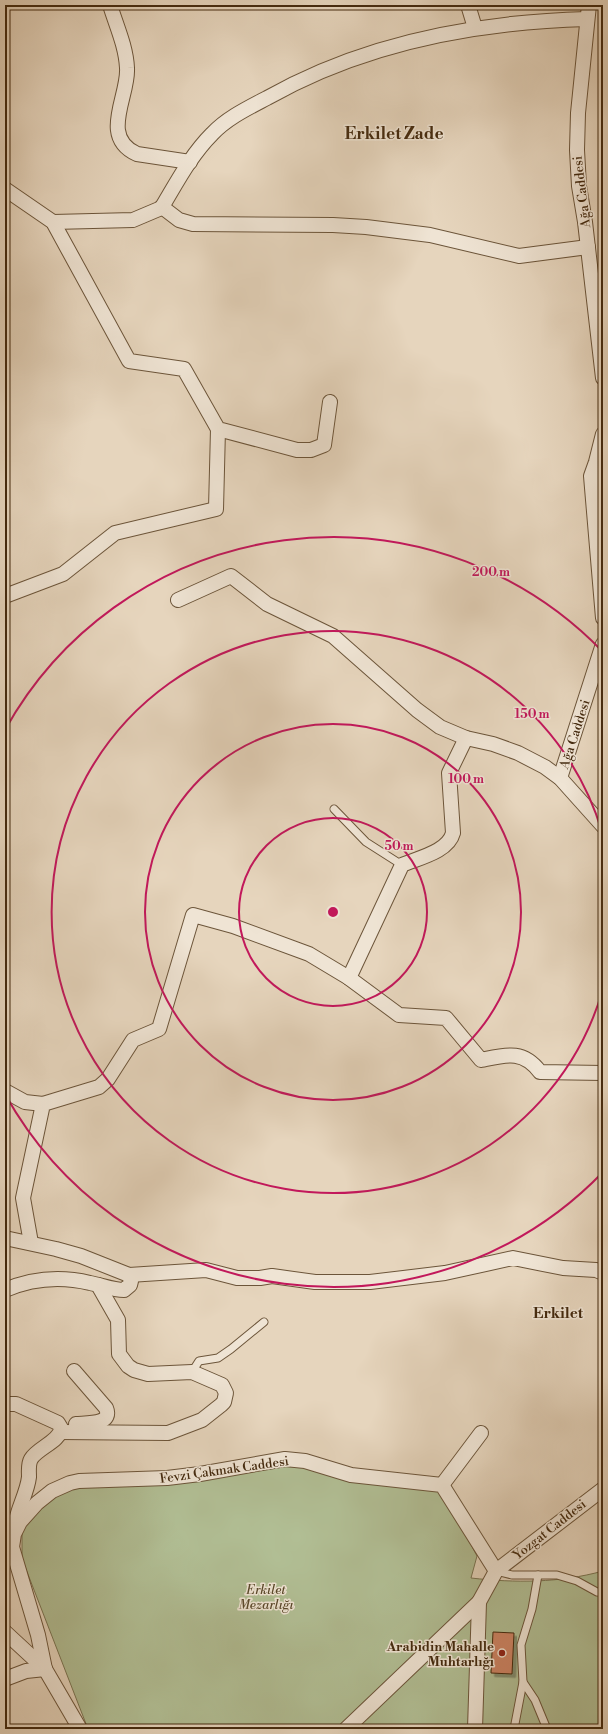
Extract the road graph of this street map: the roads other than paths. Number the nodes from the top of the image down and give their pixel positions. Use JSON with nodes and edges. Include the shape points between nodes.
{"nodes":[{"id":1,"x":110,"y":5,"type":"edge"},
{"id":2,"x":468,"y":5,"type":"edge"},
{"id":3,"x":590,"y":5,"type":"edge"},
{"id":4,"x":587,"y":19,"type":"junction"},
{"id":5,"x":475,"y":28,"type":"junction"},
{"id":6,"x":190,"y":162,"type":"junction"},
{"id":7,"x":5,"y":189,"type":"edge"},
{"id":8,"x":162,"y":206,"type":"junction"},
{"id":9,"x":53,"y":222,"type":"junction"},
{"id":10,"x":588,"y":248,"type":"junction"},
{"id":11,"x":598,"y":285,"type":"edge"},
{"id":12,"x":603,"y":378,"type":"edge"},
{"id":13,"x":330,"y":402,"type":"dead end"},
{"id":14,"x":218,"y":429,"type":"junction"},
{"id":15,"x":603,"y":434,"type":"edge"},
{"id":16,"x":5,"y":596,"type":"edge"},
{"id":17,"x":178,"y":600,"type":"dead end"},
{"id":18,"x":603,"y":618,"type":"edge"},
{"id":19,"x":603,"y":644,"type":"edge"},
{"id":20,"x":466,"y":738,"type":"junction"},
{"id":21,"x":560,"y":778,"type":"junction"},
{"id":22,"x":334,"y":809,"type":"dead end"},
{"id":23,"x":603,"y":826,"type":"edge"},
{"id":24,"x":402,"y":865,"type":"junction"},
{"id":25,"x":349,"y":978,"type":"junction"},
{"id":26,"x":603,"y":1073,"type":"edge"},
{"id":27,"x":5,"y":1091,"type":"edge"},
{"id":28,"x":43,"y":1104,"type":"junction"},
{"id":29,"x":5,"y":1238,"type":"edge"},
{"id":30,"x":31,"y":1243,"type":"junction"},
{"id":31,"x":603,"y":1273,"type":"edge"},
{"id":32,"x":128,"y":1275,"type":"junction"},
{"id":33,"x":98,"y":1285,"type":"junction"},
{"id":34,"x":5,"y":1290,"type":"edge"},
{"id":35,"x":264,"y":1322,"type":"dead end"},
{"id":36,"x":74,"y":1371,"type":"dead end"},
{"id":37,"x":192,"y":1372,"type":"junction"},
{"id":38,"x":5,"y":1404,"type":"edge"},
{"id":39,"x":60,"y":1429,"type":"junction"},
{"id":40,"x":481,"y":1432,"type":"dead end"},
{"id":41,"x":442,"y":1485,"type":"junction"},
{"id":42,"x":603,"y":1488,"type":"edge"},
{"id":43,"x":14,"y":1534,"type":"junction"},
{"id":44,"x":496,"y":1571,"type":"junction"},
{"id":45,"x":538,"y":1575,"type":"junction"},
{"id":46,"x":597,"y":1592,"type":"dead end"},
{"id":47,"x":479,"y":1602,"type":"junction"},
{"id":48,"x":5,"y":1632,"type":"edge"},
{"id":49,"x":45,"y":1669,"type":"junction"},
{"id":50,"x":5,"y":1678,"type":"edge"},
{"id":51,"x":522,"y":1682,"type":"junction"},
{"id":52,"x":80,"y":1729,"type":"edge"},
{"id":53,"x":346,"y":1729,"type":"edge"},
{"id":54,"x":475,"y":1729,"type":"edge"},
{"id":55,"x":514,"y":1729,"type":"edge"},
{"id":56,"x":547,"y":1729,"type":"edge"}],
"edges":[{"from":1,"to":6,"type":"street","via":[[127,62],[118,120],[122,142],[137,154]]},
{"from":2,"to":5,"type":"street"},
{"from":3,"to":4,"type":"street","name":"Ağa Caddesi"},
{"from":4,"to":5,"type":"street","via":[[518,22]]},
{"from":4,"to":10,"type":"street","name":"Ağa Caddesi","via":[[576,150]]},
{"from":5,"to":6,"type":"street","via":[[387,48],[303,79],[223,124],[202,145]]},
{"from":6,"to":8,"type":"street"},
{"from":7,"to":9,"type":"street"},
{"from":8,"to":9,"type":"street","via":[[133,220]]},
{"from":8,"to":10,"type":"street","via":[[179,220],[193,224],[366,227],[430,235],[520,256]]},
{"from":9,"to":14,"type":"street","via":[[129,361],[184,369]]},
{"from":10,"to":11,"type":"street","name":"Ağa Caddesi"},
{"from":11,"to":12,"type":"street","name":"Ağa Caddesi"},
{"from":13,"to":14,"type":"street","via":[[324,445],[311,450],[290,449]]},
{"from":14,"to":16,"type":"street","via":[[216,509],[115,533],[62,574]]},
{"from":15,"to":18,"type":"street","via":[[591,476]]},
{"from":17,"to":20,"type":"street","via":[[231,576],[267,604],[333,636],[428,719]]},
{"from":19,"to":21,"type":"street","name":"Ağa Caddesi"},
{"from":20,"to":21,"type":"street","via":[[518,753],[546,767]]},
{"from":20,"to":24,"type":"street","via":[[449,773],[452,838],[445,846]]},
{"from":21,"to":23,"type":"street"},
{"from":22,"to":24,"type":"lane","via":[[366,842]]},
{"from":24,"to":25,"type":"street"},
{"from":25,"to":26,"type":"street","via":[[399,1015],[446,1018],[481,1060],[512,1055],[525,1058],[540,1072]]},
{"from":25,"to":28,"type":"street","via":[[309,954],[233,926],[193,915],[160,1029],[133,1040],[108,1079],[99,1087]]},
{"from":27,"to":28,"type":"street","via":[[25,1102]]},
{"from":28,"to":30,"type":"street","via":[[23,1198]]},
{"from":29,"to":30,"type":"street"},
{"from":30,"to":32,"type":"street","via":[[80,1256]]},
{"from":31,"to":32,"type":"street","via":[[513,1258],[446,1273],[370,1282],[315,1282],[272,1276],[237,1278],[206,1270]]},
{"from":32,"to":33,"type":"street","via":[[130,1285],[124,1290]]},
{"from":33,"to":34,"type":"street","via":[[56,1278],[27,1282]]},
{"from":33,"to":37,"type":"street","via":[[118,1320],[119,1354],[128,1366],[148,1374]]},
{"from":35,"to":37,"type":"lane","via":[[218,1358],[199,1361]]},
{"from":36,"to":39,"type":"street","via":[[106,1408],[107,1415],[102,1422]]},
{"from":37,"to":39,"type":"street","via":[[222,1385],[226,1398],[202,1420],[191,1425],[168,1433]]},
{"from":38,"to":39,"type":"street","via":[[16,1404]]},
{"from":39,"to":43,"type":"street","via":[[31,1458]]},
{"from":40,"to":41,"type":"street"},
{"from":41,"to":43,"type":"street","name":"Fevzi Çakmak Caddesi","via":[[351,1475],[305,1461],[285,1459],[167,1478],[84,1481],[60,1487],[44,1497],[25,1516]]},
{"from":41,"to":44,"type":"street"},
{"from":42,"to":44,"type":"street","name":"Yozgat Caddesi"},
{"from":43,"to":49,"type":"street","via":[[12,1547],[38,1634]]},
{"from":44,"to":45,"type":"lane","via":[[512,1576]]},
{"from":44,"to":47,"type":"street"},
{"from":45,"to":46,"type":"lane","via":[[557,1574]]},
{"from":45,"to":51,"type":"lane","via":[[532,1609],[521,1645]]},
{"from":47,"to":53,"type":"street"},
{"from":47,"to":54,"type":"street"},
{"from":48,"to":49,"type":"street"},
{"from":49,"to":50,"type":"street","via":[[26,1671]]},
{"from":49,"to":52,"type":"street"},
{"from":51,"to":55,"type":"lane"},
{"from":51,"to":56,"type":"lane","via":[[535,1700]]}]}
